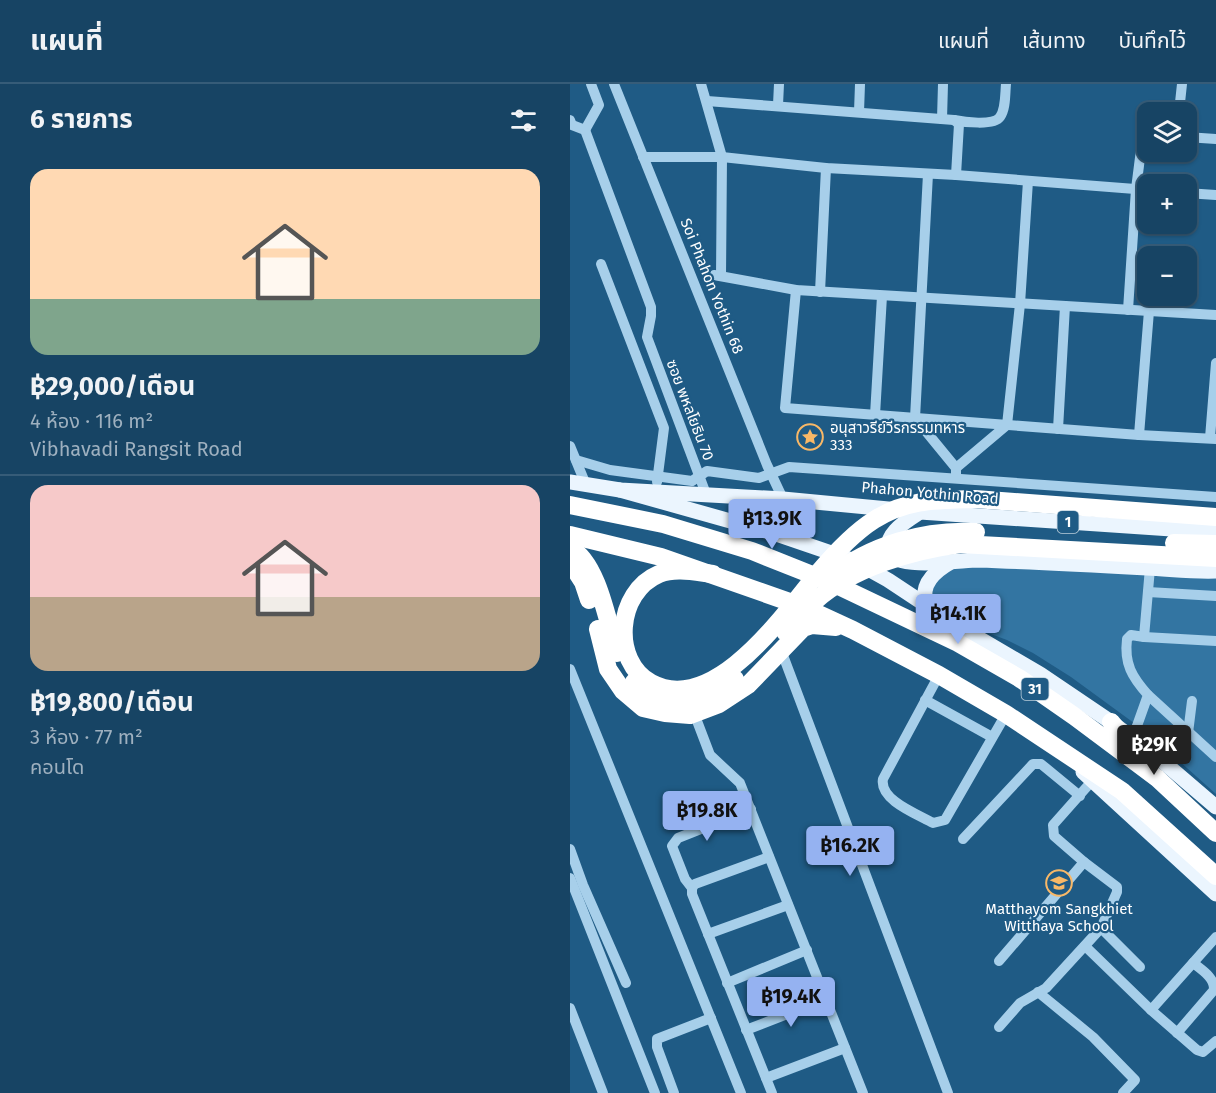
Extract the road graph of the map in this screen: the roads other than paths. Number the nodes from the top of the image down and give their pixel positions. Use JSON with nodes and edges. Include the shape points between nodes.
{"nodes":[{"id":1,"x":591,"y":84,"type":"edge"},
{"id":2,"x":614,"y":84,"type":"edge"},
{"id":3,"x":701,"y":84,"type":"edge"},
{"id":4,"x":779,"y":84,"type":"edge"},
{"id":5,"x":860,"y":84,"type":"edge"},
{"id":6,"x":944,"y":84,"type":"edge"},
{"id":7,"x":1006,"y":84,"type":"edge"},
{"id":8,"x":1182,"y":84,"type":"edge"},
{"id":9,"x":707,"y":101,"type":"junction"},
{"id":10,"x":1180,"y":102,"type":"edge"},
{"id":11,"x":778,"y":105,"type":"junction"},
{"id":12,"x":859,"y":112,"type":"junction"},
{"id":13,"x":948,"y":119,"type":"junction"},
{"id":14,"x":571,"y":124,"type":"edge"},
{"id":15,"x":585,"y":130,"type":"junction"},
{"id":16,"x":1197,"y":138,"type":"edge"},
{"id":17,"x":1216,"y":139,"type":"edge"},
{"id":18,"x":644,"y":157,"type":"junction"},
{"id":19,"x":722,"y":157,"type":"junction"},
{"id":20,"x":826,"y":168,"type":"junction"},
{"id":21,"x":928,"y":174,"type":"junction"},
{"id":22,"x":956,"y":175,"type":"junction"},
{"id":23,"x":1028,"y":181,"type":"junction"},
{"id":24,"x":1137,"y":190,"type":"edge"},
{"id":25,"x":1197,"y":194,"type":"edge"},
{"id":26,"x":1216,"y":195,"type":"edge"},
{"id":27,"x":1137,"y":233,"type":"edge"},
{"id":28,"x":601,"y":264,"type":"dead end"},
{"id":29,"x":796,"y":291,"type":"junction"},
{"id":30,"x":820,"y":292,"type":"junction"},
{"id":31,"x":882,"y":296,"type":"junction"},
{"id":32,"x":922,"y":298,"type":"junction"},
{"id":33,"x":1020,"y":304,"type":"junction"},
{"id":34,"x":1065,"y":306,"type":"junction"},
{"id":35,"x":1128,"y":310,"type":"junction"},
{"id":36,"x":1149,"y":311,"type":"junction"},
{"id":37,"x":1216,"y":315,"type":"edge"},
{"id":38,"x":1216,"y":363,"type":"edge"},
{"id":39,"x":875,"y":415,"type":"junction"},
{"id":40,"x":915,"y":418,"type":"junction"},
{"id":41,"x":1008,"y":425,"type":"junction"},
{"id":42,"x":1058,"y":429,"type":"junction"},
{"id":43,"x":1139,"y":435,"type":"junction"},
{"id":44,"x":1213,"y":438,"type":"edge"},
{"id":45,"x":570,"y":446,"type":"edge"},
{"id":46,"x":576,"y":460,"type":"junction"},
{"id":47,"x":956,"y":473,"type":"junction"},
{"id":48,"x":771,"y":474,"type":"junction"},
{"id":49,"x":699,"y":476,"type":"junction"},
{"id":50,"x":570,"y":482,"type":"edge"},
{"id":51,"x":657,"y":484,"type":"junction"},
{"id":52,"x":586,"y":485,"type":"junction"},
{"id":53,"x":620,"y":490,"type":"junction"},
{"id":54,"x":706,"y":494,"type":"junction"},
{"id":55,"x":1216,"y":497,"type":"edge"},
{"id":56,"x":783,"y":499,"type":"junction"},
{"id":57,"x":570,"y":505,"type":"edge"},
{"id":58,"x":920,"y":512,"type":"junction"},
{"id":59,"x":570,"y":514,"type":"edge"},
{"id":60,"x":1216,"y":517,"type":"edge"},
{"id":61,"x":1216,"y":532,"type":"edge"},
{"id":62,"x":570,"y":533,"type":"edge"},
{"id":63,"x":1216,"y":544,"type":"edge"},
{"id":64,"x":570,"y":548,"type":"edge"},
{"id":65,"x":1185,"y":549,"type":"junction"},
{"id":66,"x":1216,"y":558,"type":"edge"},
{"id":67,"x":954,"y":561,"type":"junction"},
{"id":68,"x":570,"y":562,"type":"edge"},
{"id":69,"x":1150,"y":568,"type":"junction"},
{"id":70,"x":1216,"y":571,"type":"edge"},
{"id":71,"x":713,"y":574,"type":"junction"},
{"id":72,"x":1148,"y":592,"type":"junction"},
{"id":73,"x":1216,"y":596,"type":"edge"},
{"id":74,"x":926,"y":604,"type":"junction"},
{"id":75,"x":793,"y":606,"type":"junction"},
{"id":76,"x":853,"y":630,"type":"junction"},
{"id":77,"x":1143,"y":636,"type":"junction"},
{"id":78,"x":1216,"y":641,"type":"edge"},
{"id":79,"x":781,"y":650,"type":"junction"},
{"id":80,"x":570,"y":669,"type":"edge"},
{"id":81,"x":939,"y":675,"type":"junction"},
{"id":82,"x":1148,"y":695,"type":"junction"},
{"id":83,"x":925,"y":700,"type":"junction"},
{"id":84,"x":1192,"y":701,"type":"dead end"},
{"id":85,"x":694,"y":713,"type":"junction"},
{"id":86,"x":1006,"y":714,"type":"junction"},
{"id":87,"x":1111,"y":722,"type":"junction"},
{"id":88,"x":1188,"y":733,"type":"junction"},
{"id":89,"x":992,"y":737,"type":"junction"},
{"id":90,"x":1133,"y":737,"type":"junction"},
{"id":91,"x":1049,"y":742,"type":"junction"},
{"id":92,"x":1216,"y":757,"type":"edge"},
{"id":93,"x":1157,"y":778,"type":"junction"},
{"id":94,"x":1092,"y":781,"type":"junction"},
{"id":95,"x":1080,"y":796,"type":"junction"},
{"id":96,"x":1216,"y":807,"type":"edge"},
{"id":97,"x":751,"y":809,"type":"junction"},
{"id":98,"x":1216,"y":833,"type":"edge"},
{"id":99,"x":963,"y":839,"type":"dead end"},
{"id":100,"x":1216,"y":841,"type":"edge"},
{"id":101,"x":570,"y":849,"type":"edge"},
{"id":102,"x":769,"y":857,"type":"junction"},
{"id":103,"x":1084,"y":862,"type":"junction"},
{"id":104,"x":1216,"y":867,"type":"edge"},
{"id":105,"x":1216,"y":876,"type":"edge"},
{"id":106,"x":570,"y":878,"type":"edge"},
{"id":107,"x":692,"y":888,"type":"junction"},
{"id":108,"x":1216,"y":894,"type":"edge"},
{"id":109,"x":788,"y":904,"type":"junction"},
{"id":110,"x":1101,"y":928,"type":"junction"},
{"id":111,"x":708,"y":934,"type":"junction"},
{"id":112,"x":1216,"y":937,"type":"edge"},
{"id":113,"x":1085,"y":946,"type":"junction"},
{"id":114,"x":807,"y":951,"type":"junction"},
{"id":115,"x":999,"y":961,"type":"dead end"},
{"id":116,"x":1193,"y":963,"type":"junction"},
{"id":117,"x":1140,"y":967,"type":"dead end"},
{"id":118,"x":626,"y":983,"type":"dead end"},
{"id":119,"x":727,"y":983,"type":"junction"},
{"id":120,"x":1038,"y":992,"type":"junction"},
{"id":121,"x":826,"y":999,"type":"junction"},
{"id":122,"x":570,"y":1008,"type":"edge"},
{"id":123,"x":1151,"y":1010,"type":"junction"},
{"id":124,"x":711,"y":1018,"type":"junction"},
{"id":125,"x":999,"y":1027,"type":"dead end"},
{"id":126,"x":746,"y":1030,"type":"junction"},
{"id":127,"x":1177,"y":1033,"type":"junction"},
{"id":128,"x":1216,"y":1041,"type":"edge"},
{"id":129,"x":845,"y":1048,"type":"junction"},
{"id":130,"x":766,"y":1078,"type":"junction"},
{"id":131,"x":603,"y":1093,"type":"edge"},
{"id":132,"x":655,"y":1093,"type":"edge"},
{"id":133,"x":674,"y":1093,"type":"edge"},
{"id":134,"x":741,"y":1093,"type":"edge"},
{"id":135,"x":771,"y":1093,"type":"edge"},
{"id":136,"x":863,"y":1093,"type":"edge"},
{"id":137,"x":948,"y":1093,"type":"edge"},
{"id":138,"x":1123,"y":1093,"type":"edge"}],
"edges":[{"from":1,"to":15,"type":"street","via":[[599,105]]},
{"from":2,"to":18,"type":"street","name":"Soi Phahon Yothin 68"},
{"from":3,"to":9,"type":"street"},
{"from":4,"to":11,"type":"street"},
{"from":5,"to":12,"type":"street"},
{"from":6,"to":13,"type":"street"},
{"from":7,"to":13,"type":"street","via":[[1000,118],[969,123]]},
{"from":8,"to":10,"type":"street"},
{"from":9,"to":11,"type":"street"},
{"from":9,"to":19,"type":"street"},
{"from":11,"to":12,"type":"street"},
{"from":12,"to":13,"type":"street"},
{"from":13,"to":22,"type":"street","via":[[959,124]]},
{"from":14,"to":15,"type":"street"},
{"from":15,"to":49,"type":"street","name":"ซอย พหลโยธิน 70","via":[[651,307],[647,338]]},
{"from":16,"to":17,"type":"street"},
{"from":18,"to":19,"type":"street"},
{"from":18,"to":48,"type":"street","name":"Soi Phahon Yothin 68"},
{"from":19,"to":20,"type":"street"},
{"from":19,"to":29,"type":"street","via":[[718,276]]},
{"from":20,"to":21,"type":"street"},
{"from":20,"to":30,"type":"street"},
{"from":21,"to":22,"type":"street"},
{"from":21,"to":32,"type":"street"},
{"from":22,"to":23,"type":"street"},
{"from":23,"to":24,"type":"street"},
{"from":23,"to":33,"type":"street"},
{"from":25,"to":26,"type":"street"},
{"from":27,"to":35,"type":"street"},
{"from":28,"to":51,"type":"street","via":[[664,428]]},
{"from":29,"to":30,"type":"street"},
{"from":29,"to":39,"type":"street","via":[[785,408]]},
{"from":30,"to":31,"type":"street"},
{"from":31,"to":32,"type":"street"},
{"from":31,"to":39,"type":"street"},
{"from":32,"to":33,"type":"street"},
{"from":32,"to":40,"type":"street"},
{"from":33,"to":34,"type":"street"},
{"from":33,"to":41,"type":"street"},
{"from":34,"to":35,"type":"street"},
{"from":34,"to":42,"type":"street"},
{"from":35,"to":36,"type":"street"},
{"from":36,"to":37,"type":"street"},
{"from":36,"to":43,"type":"street"},
{"from":38,"to":44,"type":"street"},
{"from":39,"to":40,"type":"street"},
{"from":40,"to":41,"type":"street"},
{"from":40,"to":47,"type":"street"},
{"from":41,"to":42,"type":"street"},
{"from":41,"to":47,"type":"street"},
{"from":42,"to":43,"type":"street"},
{"from":43,"to":44,"type":"street"},
{"from":45,"to":46,"type":"street"},
{"from":46,"to":51,"type":"street"},
{"from":46,"to":52,"type":"street"},
{"from":47,"to":48,"type":"street","via":[[789,466]]},
{"from":47,"to":55,"type":"street"},
{"from":48,"to":49,"type":"street","via":[[759,478],[707,471]]},
{"from":48,"to":56,"type":"street","name":"Soi Phahon Yothin 68"},
{"from":49,"to":51,"type":"street","via":[[692,481]]},
{"from":49,"to":54,"type":"street","name":"ซอย พหลโยธิน 70"},
{"from":50,"to":52,"type":"main road","name":"Phahon Yothin Road","number":"1"},
{"from":51,"to":53,"type":"main road","name":"Phahon Yothin Road","number":"1"},
{"from":51,"to":54,"type":"main road","name":"Phahon Yothin Road","number":"1"},
{"from":52,"to":53,"type":"main road","name":"Phahon Yothin Road","number":"1"},
{"from":53,"to":74,"type":"main road","number":"31","via":[[812,545],[852,560]]},
{"from":54,"to":56,"type":"main road","name":"Phahon Yothin Road","number":"1"},
{"from":56,"to":58,"type":"main road","name":"Phahon Yothin Road","number":"1"},
{"from":57,"to":93,"type":"highway","number":"31","via":[[663,524],[752,551],[830,582],[958,643],[1019,678]]},
{"from":58,"to":61,"type":"main road","name":"Phahon Yothin Road","number":"1"},
{"from":58,"to":67,"type":"main road","via":[[891,537],[890,553],[903,562]]},
{"from":59,"to":100,"type":"highway","via":[[756,563],[823,588],[945,646],[1107,748]]},
{"from":60,"to":75,"type":"highway","via":[[975,499],[909,503],[874,520],[849,539]]},
{"from":62,"to":71,"type":"highway"},
{"from":62,"to":104,"type":"highway","via":[[718,567],[870,629],[1051,732],[1145,803]]},
{"from":63,"to":65,"type":"highway"},
{"from":64,"to":65,"type":"highway","via":[[587,562],[626,673],[641,691],[658,700],[677,702],[717,692],[746,670],[816,600],[880,563],[931,548],[962,544]]},
{"from":65,"to":66,"type":"highway"},
{"from":65,"to":75,"type":"highway","via":[[966,532],[935,534],[908,539],[860,558]]},
{"from":67,"to":69,"type":"main road"},
{"from":67,"to":74,"type":"main road","via":[[929,579]]},
{"from":68,"to":85,"type":"highway","via":[[583,582],[608,669],[623,692],[643,708]]},
{"from":69,"to":70,"type":"main road"},
{"from":69,"to":72,"type":"street"},
{"from":71,"to":75,"type":"highway","via":[[660,574],[640,587],[632,599],[622,629],[627,652],[640,674],[651,682],[679,689],[713,680],[741,661]]},
{"from":71,"to":76,"type":"highway","number":"31"},
{"from":72,"to":73,"type":"street"},
{"from":72,"to":77,"type":"street"},
{"from":74,"to":87,"type":"main road","number":"31"},
{"from":76,"to":79,"type":"highway","via":[[812,625],[803,628]]},
{"from":76,"to":81,"type":"highway","number":"31"},
{"from":77,"to":78,"type":"street"},
{"from":77,"to":82,"type":"street","via":[[1131,635],[1125,653],[1128,668]]},
{"from":79,"to":85,"type":"highway","via":[[748,685],[719,704]]},
{"from":79,"to":137,"type":"street"},
{"from":80,"to":124,"type":"street"},
{"from":81,"to":83,"type":"street"},
{"from":81,"to":86,"type":"highway","number":"31"},
{"from":82,"to":88,"type":"street"},
{"from":82,"to":90,"type":"street"},
{"from":83,"to":89,"type":"street"},
{"from":83,"to":89,"type":"street","via":[[882,785],[889,798],[933,823],[945,820]]},
{"from":84,"to":88,"type":"street"},
{"from":85,"to":97,"type":"street","via":[[710,754],[740,783]]},
{"from":86,"to":89,"type":"street"},
{"from":86,"to":91,"type":"highway","number":"31"},
{"from":87,"to":90,"type":"main road","number":"31"},
{"from":87,"to":93,"type":"highway"},
{"from":88,"to":92,"type":"street"},
{"from":90,"to":96,"type":"main road","number":"31"},
{"from":91,"to":94,"type":"main road","number":"31"},
{"from":91,"to":105,"type":"highway","number":"31","via":[[1122,791]]},
{"from":93,"to":98,"type":"highway","number":"31"},
{"from":94,"to":95,"type":"street"},
{"from":94,"to":108,"type":"main road","number":"31"},
{"from":95,"to":99,"type":"street","via":[[1041,764],[1033,764]]},
{"from":95,"to":103,"type":"street","via":[[1053,825],[1053,830],[1054,836]]},
{"from":97,"to":102,"type":"street"},
{"from":97,"to":107,"type":"street","via":[[674,841],[672,846]]},
{"from":101,"to":118,"type":"street"},
{"from":102,"to":107,"type":"street"},
{"from":102,"to":109,"type":"street"},
{"from":103,"to":110,"type":"street","via":[[1117,887]]},
{"from":103,"to":115,"type":"street"},
{"from":106,"to":132,"type":"street"},
{"from":107,"to":111,"type":"street"},
{"from":109,"to":111,"type":"street"},
{"from":109,"to":114,"type":"street"},
{"from":110,"to":113,"type":"street"},
{"from":110,"to":117,"type":"street"},
{"from":111,"to":119,"type":"street"},
{"from":112,"to":116,"type":"street"},
{"from":113,"to":120,"type":"street"},
{"from":113,"to":123,"type":"street"},
{"from":114,"to":119,"type":"street"},
{"from":114,"to":121,"type":"street"},
{"from":116,"to":123,"type":"street"},
{"from":116,"to":127,"type":"street","via":[[1211,979],[1214,990]]},
{"from":119,"to":126,"type":"street"},
{"from":120,"to":125,"type":"street","via":[[1020,1003]]},
{"from":120,"to":138,"type":"street","via":[[1093,1037],[1135,1080]]},
{"from":121,"to":126,"type":"street"},
{"from":121,"to":129,"type":"street"},
{"from":122,"to":131,"type":"street"},
{"from":123,"to":127,"type":"street"},
{"from":124,"to":133,"type":"street","via":[[657,1039]]},
{"from":124,"to":134,"type":"street"},
{"from":126,"to":130,"type":"street"},
{"from":127,"to":128,"type":"street","via":[[1203,1052]]},
{"from":129,"to":130,"type":"street"},
{"from":129,"to":136,"type":"street"},
{"from":130,"to":135,"type":"street"}]}
